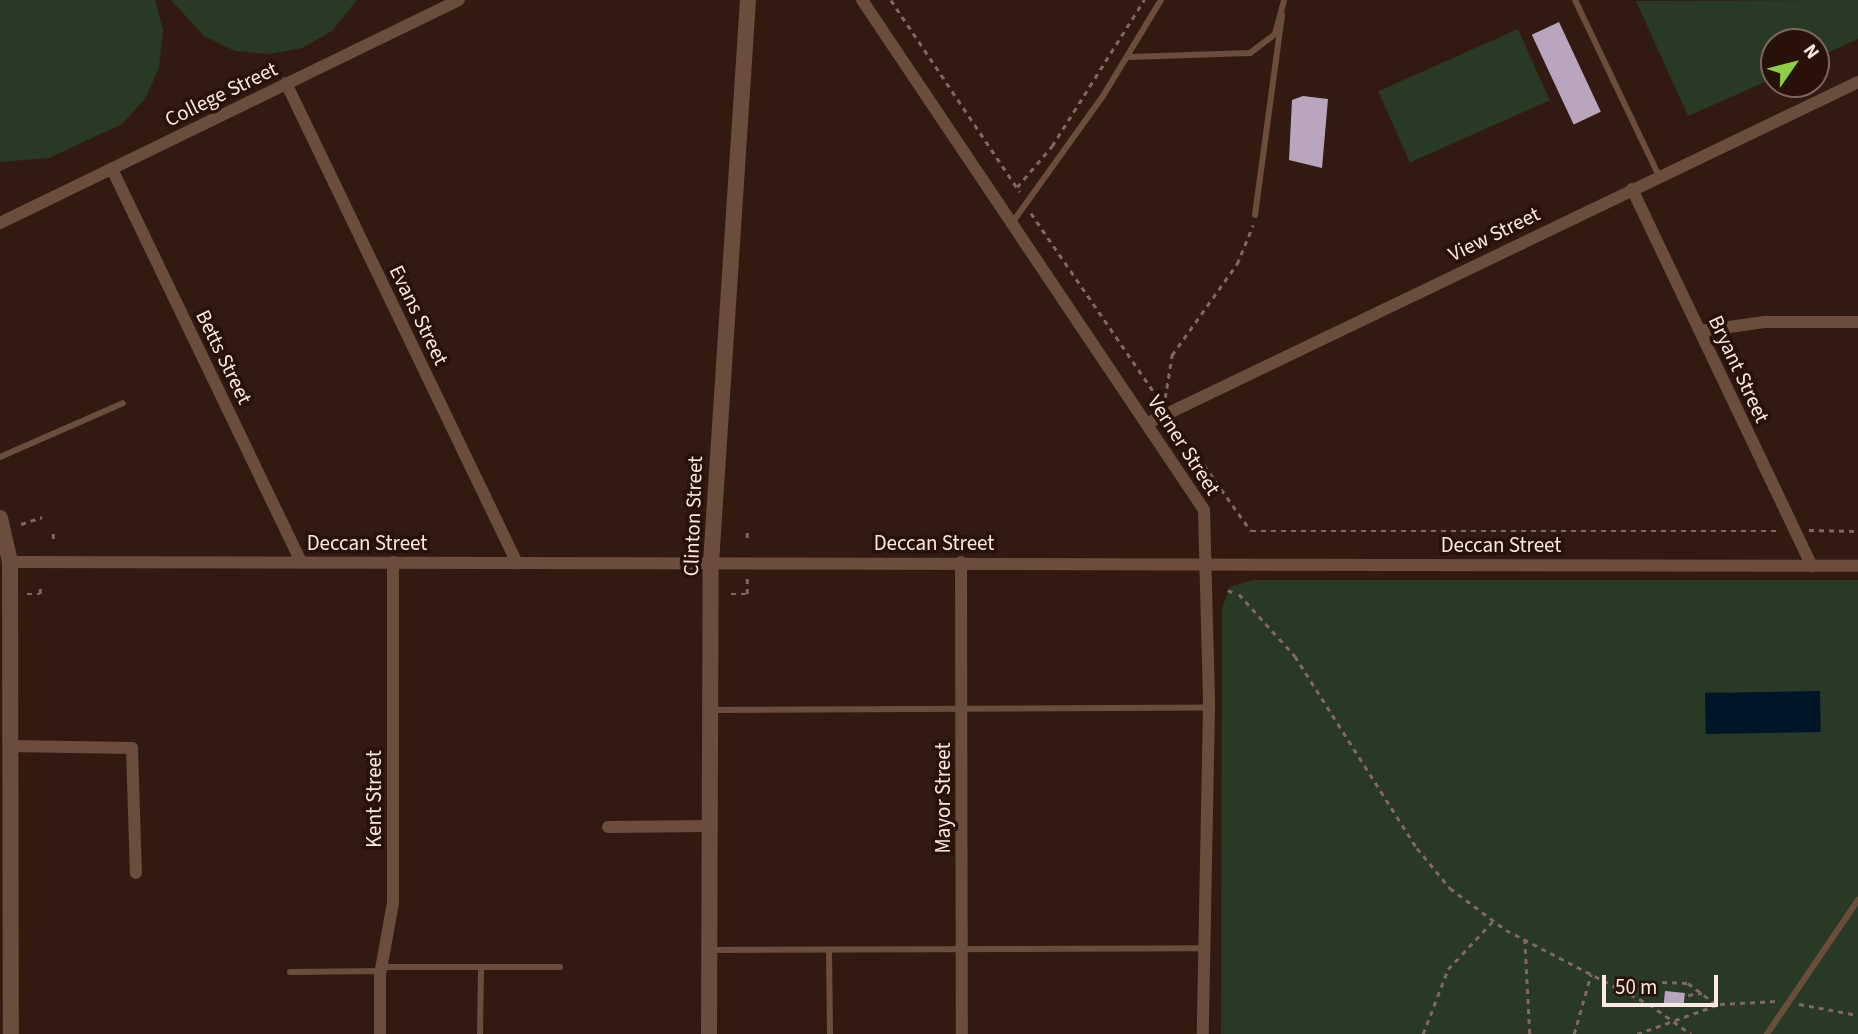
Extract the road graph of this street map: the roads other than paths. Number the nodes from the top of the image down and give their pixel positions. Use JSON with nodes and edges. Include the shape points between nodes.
{"nodes":[{"id":1,"x":459,"y":0,"type":"edge"},
{"id":2,"x":748,"y":0,"type":"edge"},
{"id":3,"x":862,"y":0,"type":"edge"},
{"id":4,"x":1161,"y":0,"type":"edge"},
{"id":5,"x":1284,"y":0,"type":"edge"},
{"id":6,"x":1575,"y":0,"type":"edge"},
{"id":7,"x":1282,"y":15,"type":"junction"},
{"id":8,"x":1129,"y":57,"type":"junction"},
{"id":9,"x":1858,"y":82,"type":"edge"},
{"id":10,"x":286,"y":83,"type":"junction"},
{"id":11,"x":112,"y":169,"type":"junction"},
{"id":12,"x":1659,"y":176,"type":"junction"},
{"id":13,"x":1632,"y":189,"type":"junction"},
{"id":14,"x":1255,"y":215,"type":"road end"},
{"id":15,"x":0,"y":223,"type":"edge"},
{"id":16,"x":1012,"y":223,"type":"junction"},
{"id":17,"x":1858,"y":322,"type":"edge"},
{"id":18,"x":1700,"y":331,"type":"junction"},
{"id":19,"x":122,"y":402,"type":"dead end"},
{"id":20,"x":1148,"y":423,"type":"junction"},
{"id":21,"x":0,"y":457,"type":"edge"},
{"id":22,"x":0,"y":519,"type":"edge"},
{"id":23,"x":10,"y":562,"type":"junction"},
{"id":24,"x":301,"y":562,"type":"junction"},
{"id":25,"x":393,"y":562,"type":"junction"},
{"id":26,"x":961,"y":562,"type":"junction"},
{"id":27,"x":1208,"y":562,"type":"junction"},
{"id":28,"x":517,"y":563,"type":"junction"},
{"id":29,"x":711,"y":563,"type":"junction"},
{"id":30,"x":1812,"y":566,"type":"junction"},
{"id":31,"x":1858,"y":566,"type":"edge"},
{"id":32,"x":962,"y":706,"type":"junction"},
{"id":33,"x":1209,"y":707,"type":"junction"},
{"id":34,"x":709,"y":710,"type":"junction"},
{"id":35,"x":10,"y":746,"type":"junction"},
{"id":36,"x":708,"y":826,"type":"junction"},
{"id":37,"x":608,"y":827,"type":"dead end"},
{"id":38,"x":136,"y":873,"type":"dead end"},
{"id":39,"x":1858,"y":900,"type":"edge"},
{"id":40,"x":1206,"y":947,"type":"junction"},
{"id":41,"x":709,"y":950,"type":"junction"},
{"id":42,"x":829,"y":951,"type":"junction"},
{"id":43,"x":962,"y":951,"type":"junction"},
{"id":44,"x":481,"y":967,"type":"junction"},
{"id":45,"x":560,"y":967,"type":"dead end"},
{"id":46,"x":381,"y":969,"type":"junction"},
{"id":47,"x":289,"y":972,"type":"dead end"},
{"id":48,"x":11,"y":1034,"type":"edge"},
{"id":49,"x":380,"y":1034,"type":"edge"},
{"id":50,"x":480,"y":1034,"type":"edge"},
{"id":51,"x":709,"y":1034,"type":"edge"},
{"id":52,"x":830,"y":1034,"type":"edge"},
{"id":53,"x":962,"y":1034,"type":"edge"},
{"id":54,"x":1203,"y":1034,"type":"edge"},
{"id":55,"x":1767,"y":1034,"type":"edge"}],
"edges":[{"from":1,"to":10,"type":"street","name":"College Street"},
{"from":2,"to":29,"type":"street","name":"Clinton Street"},
{"from":3,"to":16,"type":"street","name":"Verner Street"},
{"from":4,"to":8,"type":"lane"},
{"from":5,"to":7,"type":"lane"},
{"from":6,"to":12,"type":"lane"},
{"from":7,"to":8,"type":"lane","via":[[1268,42],[1250,53]]},
{"from":7,"to":14,"type":"lane"},
{"from":8,"to":16,"type":"lane"},
{"from":9,"to":12,"type":"street","name":"View Street"},
{"from":10,"to":11,"type":"street","name":"College Street"},
{"from":10,"to":28,"type":"street","name":"Evans Street"},
{"from":11,"to":15,"type":"street","name":"College Street"},
{"from":11,"to":24,"type":"street","name":"Betts Street"},
{"from":12,"to":13,"type":"street","name":"View Street"},
{"from":13,"to":18,"type":"street","name":"Bryant Street"},
{"from":13,"to":20,"type":"street","name":"View Street"},
{"from":16,"to":20,"type":"street","name":"Verner Street"},
{"from":17,"to":18,"type":"street","via":[[1765,322]]},
{"from":18,"to":30,"type":"street","name":"Bryant Street"},
{"from":19,"to":21,"type":"lane"},
{"from":20,"to":27,"type":"street","name":"Verner Street","via":[[1204,510]]},
{"from":22,"to":23,"type":"street"},
{"from":23,"to":24,"type":"street","name":"Deccan Street"},
{"from":23,"to":35,"type":"street"},
{"from":24,"to":25,"type":"street","name":"Deccan Street"},
{"from":25,"to":28,"type":"street","name":"Deccan Street"},
{"from":25,"to":46,"type":"street","name":"Kent Street","via":[[393,903]]},
{"from":26,"to":27,"type":"street","name":"Deccan Street"},
{"from":26,"to":29,"type":"street","name":"Deccan Street"},
{"from":26,"to":32,"type":"street","name":"Mayor Street"},
{"from":27,"to":30,"type":"street","name":"Deccan Street"},
{"from":27,"to":33,"type":"street","name":"Verner Street"},
{"from":28,"to":29,"type":"street","name":"Deccan Street"},
{"from":29,"to":34,"type":"street","name":"Clinton Street"},
{"from":30,"to":31,"type":"street","name":"Deccan Street"},
{"from":32,"to":33,"type":"lane"},
{"from":32,"to":34,"type":"lane"},
{"from":32,"to":43,"type":"street","name":"Mayor Street"},
{"from":33,"to":40,"type":"street","name":"Verner Street"},
{"from":34,"to":36,"type":"street","name":"Clinton Street"},
{"from":35,"to":38,"type":"street","via":[[132,748]]},
{"from":35,"to":48,"type":"street"},
{"from":36,"to":37,"type":"street"},
{"from":36,"to":41,"type":"street","name":"Clinton Street"},
{"from":39,"to":55,"type":"lane"},
{"from":40,"to":43,"type":"lane"},
{"from":40,"to":54,"type":"street","name":"Verner Street"},
{"from":41,"to":42,"type":"lane"},
{"from":41,"to":51,"type":"street","name":"Clinton Street"},
{"from":42,"to":43,"type":"lane"},
{"from":42,"to":52,"type":"lane"},
{"from":43,"to":53,"type":"street","name":"Mayor Street"},
{"from":44,"to":45,"type":"lane"},
{"from":44,"to":46,"type":"lane"},
{"from":44,"to":50,"type":"lane"},
{"from":46,"to":47,"type":"lane"},
{"from":46,"to":49,"type":"street","name":"Kent Street"}]}
